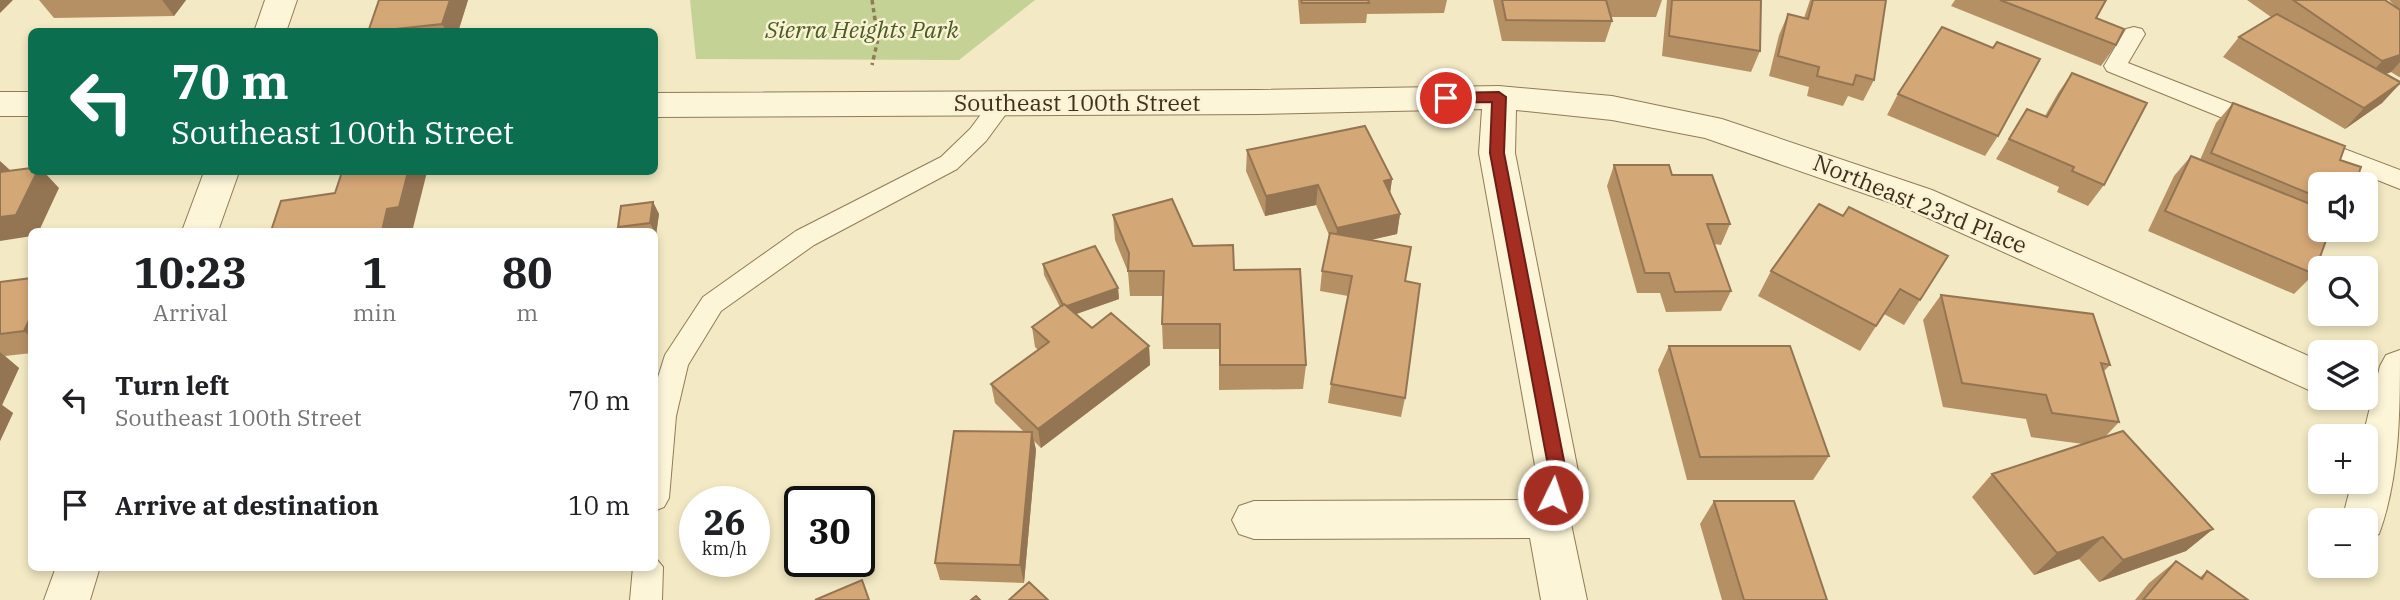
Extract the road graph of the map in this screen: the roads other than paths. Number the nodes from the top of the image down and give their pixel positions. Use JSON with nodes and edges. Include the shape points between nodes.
{"nodes":[{"id":1,"x":281,"y":0,"type":"edge"},
{"id":2,"x":271,"y":28,"type":"edge"},
{"id":3,"x":2134,"y":34,"type":"dead end"},
{"id":4,"x":1499,"y":97,"type":"junction"},
{"id":5,"x":1002,"y":103,"type":"junction"},
{"id":6,"x":0,"y":104,"type":"edge"},
{"id":7,"x":28,"y":104,"type":"edge"},
{"id":8,"x":658,"y":105,"type":"edge"},
{"id":9,"x":220,"y":175,"type":"edge"},
{"id":10,"x":2400,"y":180,"type":"edge"},
{"id":11,"x":201,"y":228,"type":"edge"},
{"id":12,"x":2400,"y":366,"type":"edge"},
{"id":13,"x":2308,"y":374,"type":"edge"},
{"id":14,"x":2384,"y":407,"type":"edge"},
{"id":15,"x":658,"y":457,"type":"edge"},
{"id":16,"x":2366,"y":508,"type":"edge"},
{"id":17,"x":1548,"y":519,"type":"junction"},
{"id":18,"x":1254,"y":520,"type":"dead end"},
{"id":19,"x":77,"y":571,"type":"edge"},
{"id":20,"x":649,"y":571,"type":"edge"},
{"id":21,"x":66,"y":600,"type":"edge"},
{"id":22,"x":646,"y":600,"type":"edge"},
{"id":23,"x":1564,"y":600,"type":"edge"}],
"edges":[{"from":1,"to":2,"type":"street"},
{"from":3,"to":10,"type":"lane","via":[[2115,66]]},
{"from":4,"to":5,"type":"street","name":"Southeast 100th Street"},
{"from":4,"to":13,"type":"street","name":"Northeast 23rd Place","via":[[1624,111],[1710,127],[1786,151],[1919,199]]},
{"from":4,"to":17,"type":"street","via":[[1497,153],[1557,471]]},
{"from":5,"to":8,"type":"street","name":"Southeast 100th Street"},
{"from":5,"to":15,"type":"lane","via":[[949,163],[805,238],[712,304],[675,363]]},
{"from":6,"to":7,"type":"street"},
{"from":9,"to":11,"type":"street"},
{"from":12,"to":14,"type":"street"},
{"from":14,"to":16,"type":"street"},
{"from":17,"to":18,"type":"street"},
{"from":17,"to":23,"type":"street"},
{"from":19,"to":21,"type":"street"},
{"from":20,"to":22,"type":"lane"}]}
